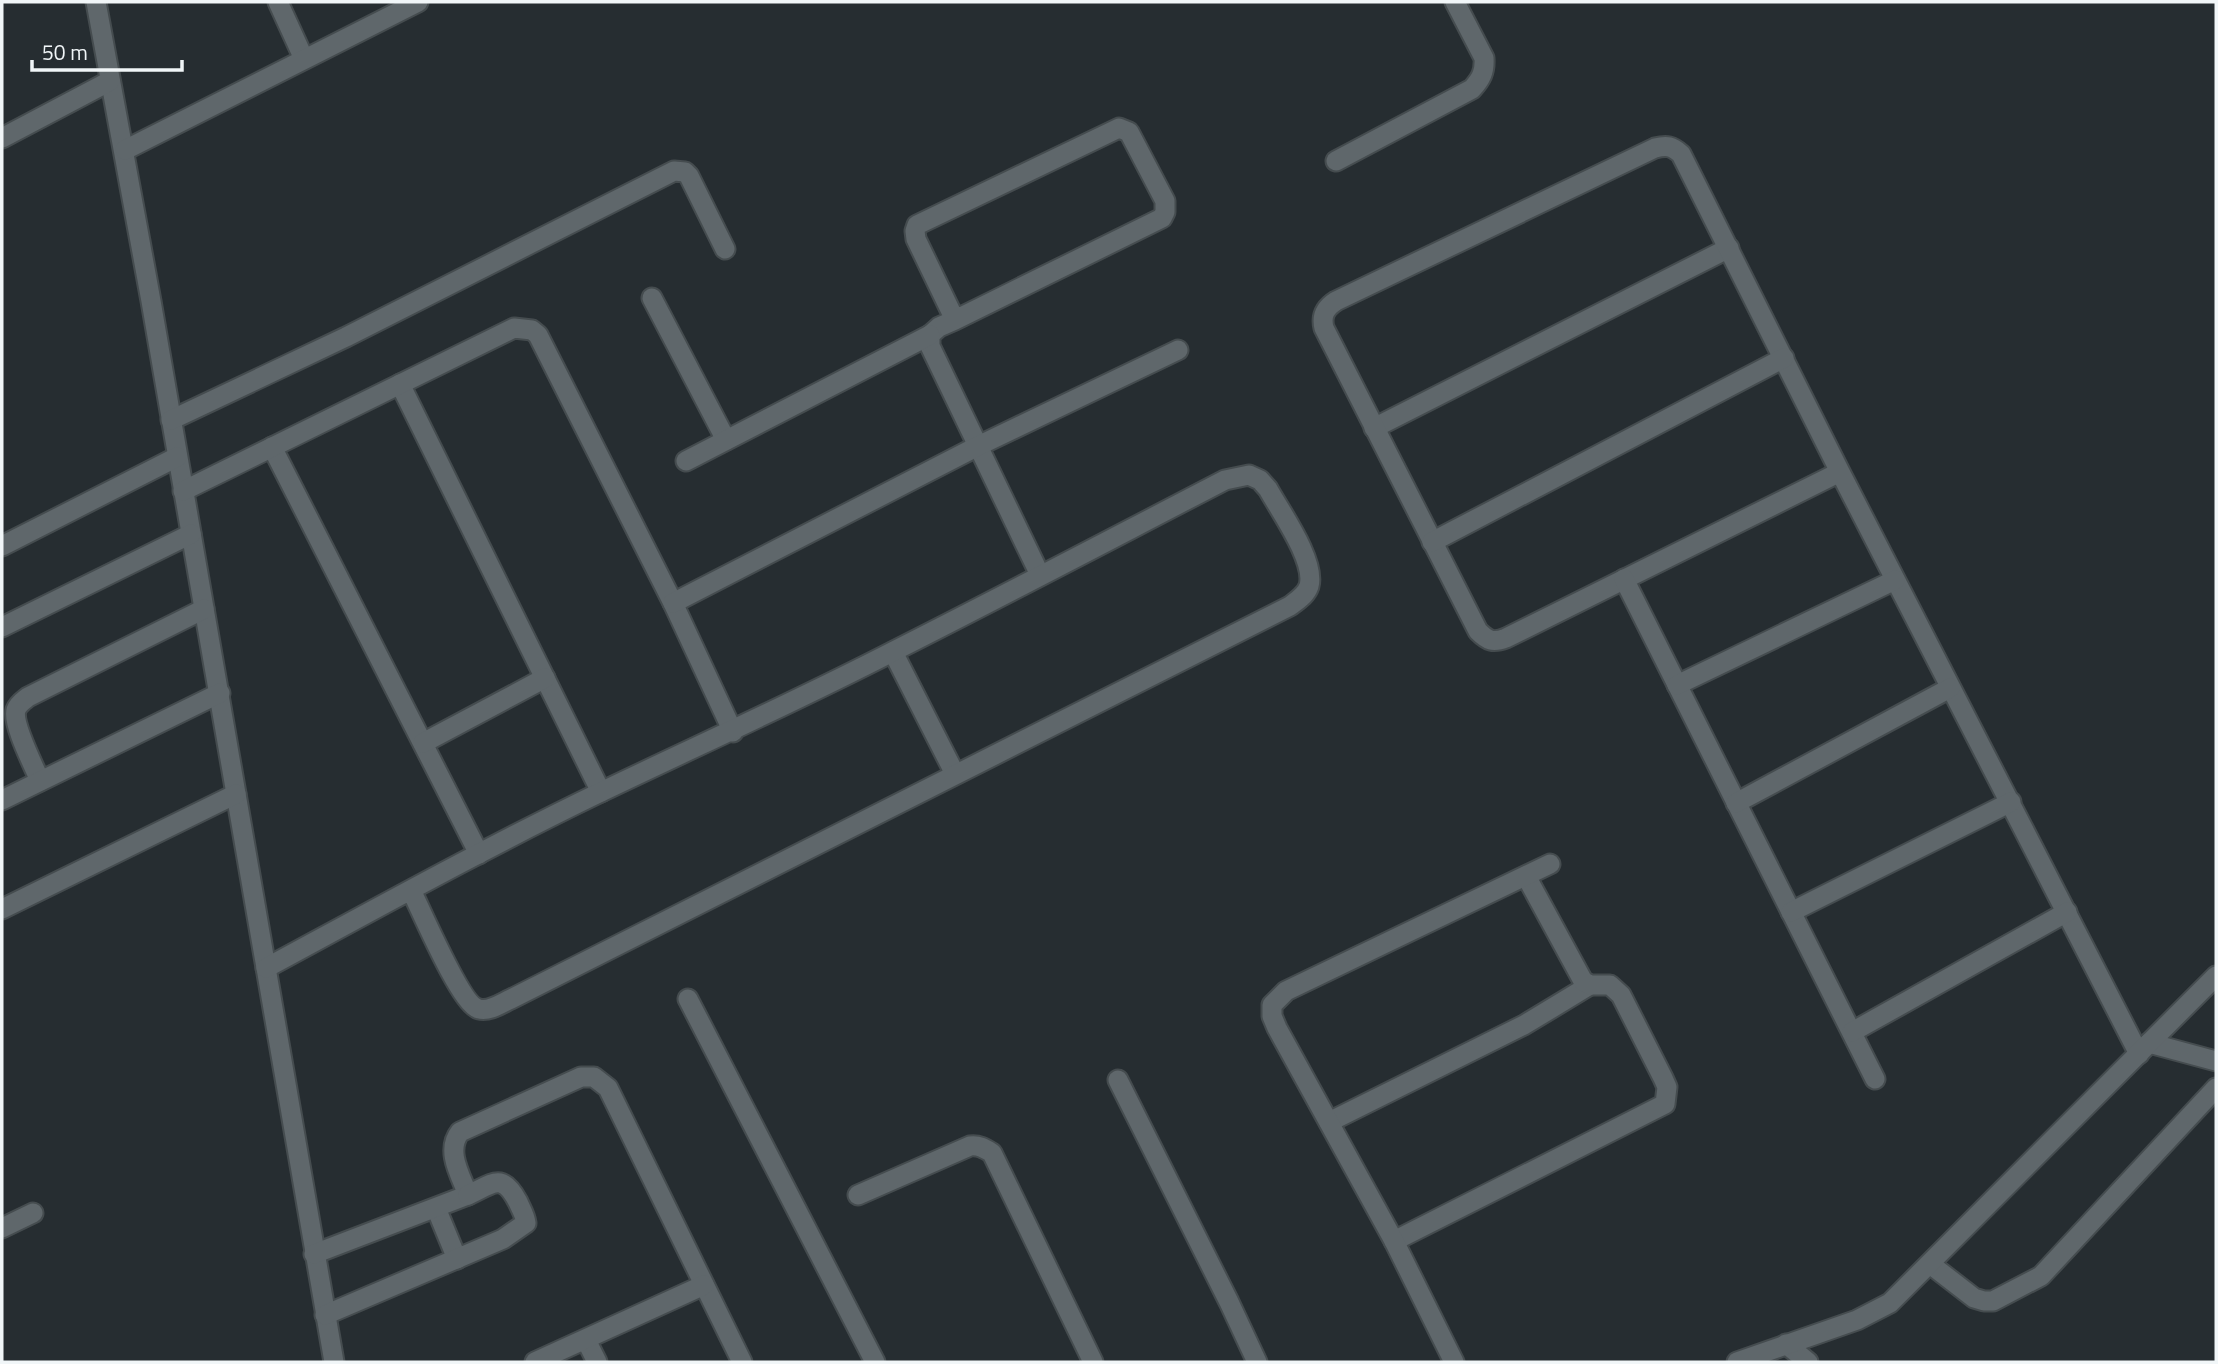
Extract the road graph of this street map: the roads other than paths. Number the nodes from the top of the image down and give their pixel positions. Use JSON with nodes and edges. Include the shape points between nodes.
{"nodes":[{"id":1,"x":96,"y":2,"type":"edge"},
{"id":2,"x":278,"y":2,"type":"edge"},
{"id":3,"x":418,"y":2,"type":"edge"},
{"id":4,"x":1455,"y":2,"type":"edge"},
{"id":5,"x":393,"y":7,"type":"edge"},
{"id":6,"x":304,"y":59,"type":"junction"},
{"id":7,"x":110,"y":81,"type":"junction"},
{"id":8,"x":2,"y":138,"type":"edge"},
{"id":9,"x":125,"y":150,"type":"junction"},
{"id":10,"x":1336,"y":162,"type":"dead end"},
{"id":11,"x":1729,"y":248,"type":"junction"},
{"id":12,"x":725,"y":249,"type":"dead end"},
{"id":13,"x":652,"y":298,"type":"dead end"},
{"id":14,"x":955,"y":320,"type":"junction"},
{"id":15,"x":930,"y":335,"type":"junction"},
{"id":16,"x":1178,"y":349,"type":"dead end"},
{"id":17,"x":1784,"y":358,"type":"junction"},
{"id":18,"x":400,"y":384,"type":"junction"},
{"id":19,"x":171,"y":420,"type":"junction"},
{"id":20,"x":1374,"y":428,"type":"junction"},
{"id":21,"x":726,"y":440,"type":"junction"},
{"id":22,"x":978,"y":446,"type":"junction"},
{"id":23,"x":272,"y":447,"type":"junction"},
{"id":24,"x":177,"y":457,"type":"junction"},
{"id":25,"x":686,"y":461,"type":"dead end"},
{"id":26,"x":1840,"y":472,"type":"junction"},
{"id":27,"x":183,"y":491,"type":"junction"},
{"id":28,"x":191,"y":534,"type":"junction"},
{"id":29,"x":1432,"y":542,"type":"junction"},
{"id":30,"x":2,"y":546,"type":"edge"},
{"id":31,"x":1040,"y":575,"type":"junction"},
{"id":32,"x":1623,"y":579,"type":"junction"},
{"id":33,"x":1895,"y":580,"type":"junction"},
{"id":34,"x":673,"y":603,"type":"junction"},
{"id":35,"x":204,"y":609,"type":"junction"},
{"id":36,"x":2,"y":627,"type":"edge"},
{"id":37,"x":894,"y":652,"type":"junction"},
{"id":38,"x":545,"y":678,"type":"junction"},
{"id":39,"x":1677,"y":685,"type":"junction"},
{"id":40,"x":1951,"y":688,"type":"junction"},
{"id":41,"x":220,"y":692,"type":"junction"},
{"id":42,"x":733,"y":732,"type":"junction"},
{"id":43,"x":423,"y":743,"type":"junction"},
{"id":44,"x":955,"y":774,"type":"junction"},
{"id":45,"x":40,"y":781,"type":"junction"},
{"id":46,"x":601,"y":792,"type":"junction"},
{"id":47,"x":236,"y":794,"type":"junction"},
{"id":48,"x":2,"y":800,"type":"edge"},
{"id":49,"x":2011,"y":802,"type":"junction"},
{"id":50,"x":1736,"y":803,"type":"junction"},
{"id":51,"x":479,"y":854,"type":"junction"},
{"id":52,"x":1550,"y":864,"type":"dead end"},
{"id":53,"x":1526,"y":876,"type":"junction"},
{"id":54,"x":411,"y":890,"type":"junction"},
{"id":55,"x":2,"y":909,"type":"edge"},
{"id":56,"x":1791,"y":912,"type":"junction"},
{"id":57,"x":2067,"y":912,"type":"junction"},
{"id":58,"x":266,"y":968,"type":"junction"},
{"id":59,"x":2216,"y":976,"type":"edge"},
{"id":60,"x":1590,"y":985,"type":"junction"},
{"id":61,"x":688,"y":999,"type":"dead end"},
{"id":62,"x":1852,"y":1032,"type":"junction"},
{"id":63,"x":2144,"y":1048,"type":"junction"},
{"id":64,"x":2216,"y":1061,"type":"edge"},
{"id":65,"x":1875,"y":1079,"type":"dead end"},
{"id":66,"x":1118,"y":1080,"type":"dead end"},
{"id":67,"x":2216,"y":1088,"type":"edge"},
{"id":68,"x":1329,"y":1122,"type":"junction"},
{"id":69,"x":468,"y":1195,"type":"junction"},
{"id":70,"x":858,"y":1195,"type":"dead end"},
{"id":71,"x":436,"y":1208,"type":"junction"},
{"id":72,"x":33,"y":1213,"type":"dead end"},
{"id":73,"x":2,"y":1228,"type":"edge"},
{"id":74,"x":1394,"y":1241,"type":"junction"},
{"id":75,"x":314,"y":1254,"type":"junction"},
{"id":76,"x":457,"y":1259,"type":"junction"},
{"id":77,"x":1930,"y":1264,"type":"junction"},
{"id":78,"x":704,"y":1284,"type":"junction"},
{"id":79,"x":325,"y":1315,"type":"junction"},
{"id":80,"x":586,"y":1340,"type":"junction"},
{"id":81,"x":1786,"y":1344,"type":"junction"},
{"id":82,"x":334,"y":1362,"type":"edge"},
{"id":83,"x":535,"y":1362,"type":"edge"},
{"id":84,"x":597,"y":1362,"type":"edge"},
{"id":85,"x":742,"y":1362,"type":"edge"},
{"id":86,"x":875,"y":1362,"type":"edge"},
{"id":87,"x":1093,"y":1362,"type":"edge"},
{"id":88,"x":1257,"y":1362,"type":"edge"},
{"id":89,"x":1454,"y":1362,"type":"edge"},
{"id":90,"x":1737,"y":1362,"type":"edge"},
{"id":91,"x":1808,"y":1362,"type":"edge"}],
"edges":[{"from":1,"to":7,"type":"street"},
{"from":2,"to":6,"type":"street"},
{"from":3,"to":5,"type":"street"},
{"from":4,"to":10,"type":"street","via":[[1484,58],[1478,82]]},
{"from":5,"to":6,"type":"street"},
{"from":6,"to":9,"type":"street"},
{"from":7,"to":8,"type":"street"},
{"from":7,"to":9,"type":"street"},
{"from":9,"to":19,"type":"street"},
{"from":11,"to":17,"type":"street"},
{"from":11,"to":20,"type":"street"},
{"from":11,"to":20,"type":"street","via":[[1681,154],[1667,145],[1336,301],[1324,312],[1324,328]]},
{"from":12,"to":19,"type":"street","via":[[690,176],[674,172]]},
{"from":13,"to":21,"type":"street"},
{"from":14,"to":14,"type":"street","via":[[916,239],[917,225],[1119,128],[1129,132],[1165,201],[1161,218]]},
{"from":14,"to":15,"type":"street"},
{"from":15,"to":21,"type":"street"},
{"from":15,"to":22,"type":"street","via":[[930,346]]},
{"from":16,"to":22,"type":"street"},
{"from":17,"to":26,"type":"street"},
{"from":17,"to":29,"type":"street"},
{"from":18,"to":23,"type":"street"},
{"from":18,"to":34,"type":"street","via":[[514,328],[532,330]]},
{"from":18,"to":38,"type":"street"},
{"from":19,"to":24,"type":"street"},
{"from":20,"to":29,"type":"street"},
{"from":21,"to":25,"type":"street"},
{"from":22,"to":31,"type":"street"},
{"from":22,"to":34,"type":"street"},
{"from":23,"to":27,"type":"street"},
{"from":23,"to":43,"type":"street"},
{"from":24,"to":27,"type":"street"},
{"from":24,"to":30,"type":"street"},
{"from":26,"to":32,"type":"street"},
{"from":26,"to":33,"type":"street"},
{"from":27,"to":28,"type":"street"},
{"from":28,"to":35,"type":"street"},
{"from":28,"to":36,"type":"street"},
{"from":29,"to":32,"type":"street","via":[[1478,631],[1497,642]]},
{"from":31,"to":37,"type":"street"},
{"from":31,"to":44,"type":"street","via":[[1226,480],[1249,475],[1268,489],[1305,557],[1309,585],[1290,606]]},
{"from":32,"to":39,"type":"street"},
{"from":33,"to":39,"type":"street"},
{"from":33,"to":40,"type":"street"},
{"from":34,"to":42,"type":"street"},
{"from":35,"to":41,"type":"street"},
{"from":35,"to":45,"type":"street","via":[[18,705],[18,727]]},
{"from":37,"to":42,"type":"street"},
{"from":37,"to":44,"type":"street"},
{"from":38,"to":43,"type":"street"},
{"from":38,"to":46,"type":"street"},
{"from":39,"to":50,"type":"street"},
{"from":40,"to":49,"type":"street"},
{"from":40,"to":50,"type":"street"},
{"from":41,"to":45,"type":"street"},
{"from":41,"to":47,"type":"street"},
{"from":42,"to":46,"type":"street"},
{"from":43,"to":51,"type":"street"},
{"from":44,"to":54,"type":"street","via":[[487,1009],[472,1005],[459,989]]},
{"from":45,"to":48,"type":"street"},
{"from":46,"to":51,"type":"street"},
{"from":47,"to":55,"type":"street"},
{"from":47,"to":58,"type":"street"},
{"from":49,"to":56,"type":"street"},
{"from":49,"to":57,"type":"street"},
{"from":50,"to":56,"type":"street"},
{"from":51,"to":54,"type":"street"},
{"from":52,"to":53,"type":"street"},
{"from":53,"to":60,"type":"street","via":[[1580,977]]},
{"from":53,"to":68,"type":"street","via":[[1286,991],[1272,1005],[1272,1016]]},
{"from":54,"to":58,"type":"street"},
{"from":56,"to":62,"type":"street"},
{"from":57,"to":62,"type":"street"},
{"from":57,"to":63,"type":"street"},
{"from":58,"to":75,"type":"street"},
{"from":59,"to":63,"type":"street"},
{"from":60,"to":68,"type":"street","via":[[1524,1025]]},
{"from":60,"to":74,"type":"street","via":[[1610,985],[1621,995],[1667,1087],[1665,1104]]},
{"from":61,"to":86,"type":"street"},
{"from":62,"to":65,"type":"street"},
{"from":63,"to":64,"type":"street"},
{"from":63,"to":77,"type":"street"},
{"from":66,"to":88,"type":"street"},
{"from":67,"to":77,"type":"street","via":[[2041,1276],[1993,1301],[1983,1301]]},
{"from":68,"to":74,"type":"street"},
{"from":69,"to":71,"type":"street"},
{"from":69,"to":76,"type":"street","via":[[505,1183],[526,1223],[503,1239]]},
{"from":69,"to":78,"type":"street","via":[[454,1160],[453,1144],[460,1132],[581,1077],[594,1077],[608,1088]]},
{"from":70,"to":87,"type":"street","via":[[970,1146],[992,1153]]},
{"from":71,"to":75,"type":"street"},
{"from":71,"to":76,"type":"street"},
{"from":72,"to":73,"type":"street"},
{"from":74,"to":89,"type":"street"},
{"from":75,"to":79,"type":"street"},
{"from":76,"to":79,"type":"street"},
{"from":77,"to":81,"type":"street","via":[[1877,1311]]},
{"from":78,"to":80,"type":"street"},
{"from":78,"to":85,"type":"street"},
{"from":79,"to":82,"type":"street"},
{"from":80,"to":83,"type":"street"},
{"from":80,"to":84,"type":"street"},
{"from":81,"to":90,"type":"street"},
{"from":81,"to":91,"type":"street"}]}
